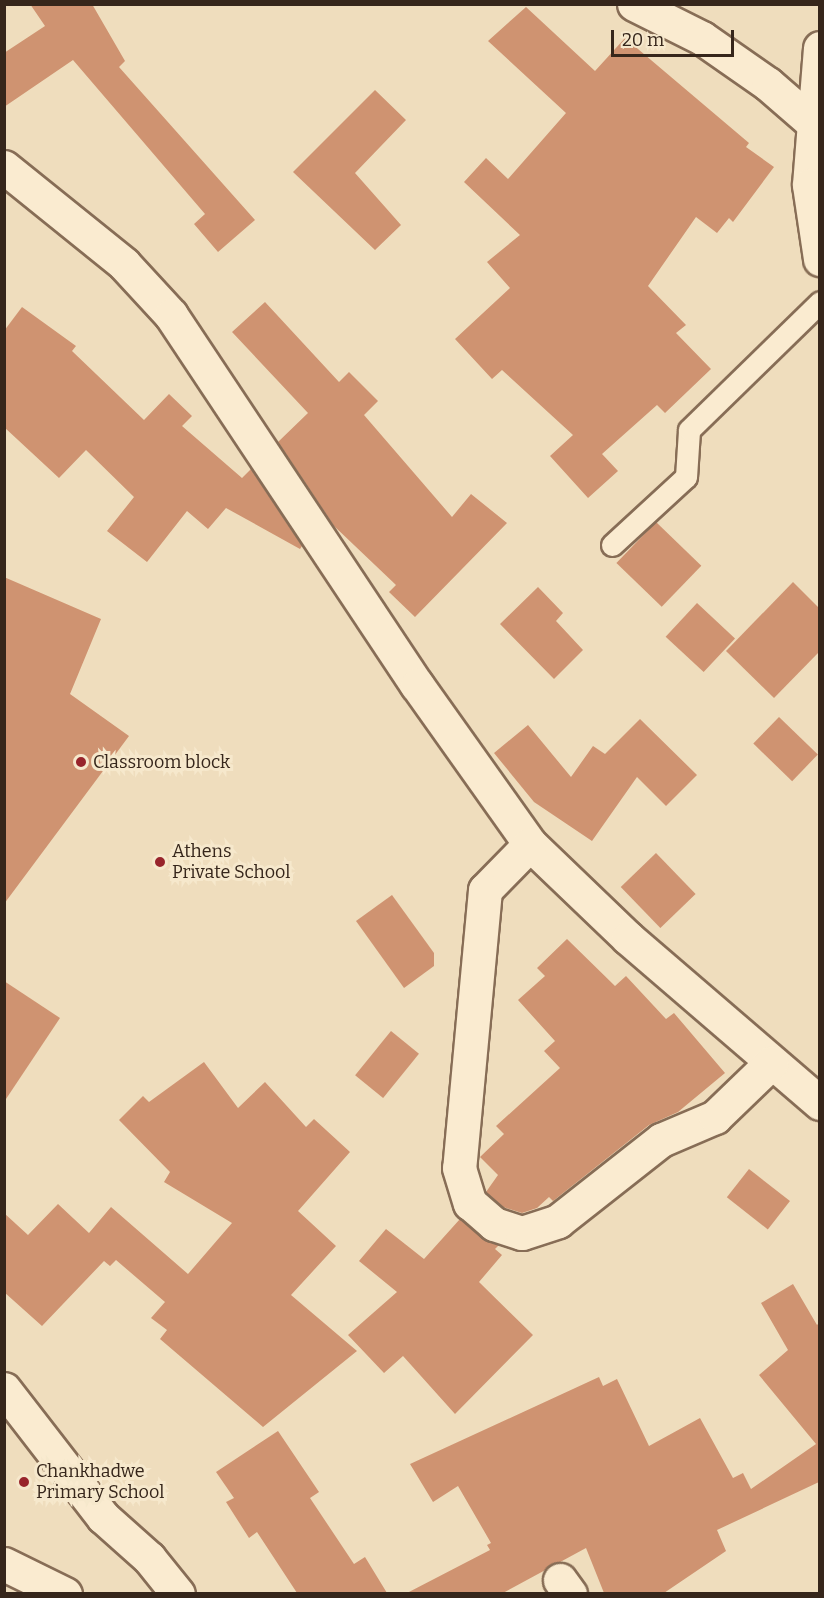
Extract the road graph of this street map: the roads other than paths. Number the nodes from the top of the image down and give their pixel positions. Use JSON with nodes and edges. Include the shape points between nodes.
{"nodes":[{"id":1,"x":634,"y":4,"type":"edge"},
{"id":2,"x":819,"y":48,"type":"edge"},
{"id":3,"x":815,"y":126,"type":"edge"},
{"id":4,"x":4,"y":167,"type":"edge"},
{"id":5,"x":819,"y":259,"type":"edge"},
{"id":6,"x":819,"y":302,"type":"edge"},
{"id":7,"x":612,"y":545,"type":"dead end"},
{"id":8,"x":530,"y":844,"type":"junction"},
{"id":9,"x":771,"y":1063,"type":"junction"},
{"id":10,"x":819,"y":1103,"type":"edge"},
{"id":11,"x":4,"y":1389,"type":"edge"},
{"id":12,"x":4,"y":1564,"type":"edge"},
{"id":13,"x":65,"y":1593,"type":"edge"},
{"id":14,"x":178,"y":1593,"type":"edge"}],
"edges":[{"from":1,"to":3,"type":"street","via":[[702,38],[768,84]]},
{"from":2,"to":3,"type":"street"},
{"from":3,"to":5,"type":"street","via":[[809,185]]},
{"from":4,"to":8,"type":"street","via":[[124,264],[171,315],[417,685]]},
{"from":6,"to":7,"type":"lane","via":[[689,430],[686,477]]},
{"from":8,"to":9,"type":"street","via":[[628,938]]},
{"from":8,"to":9,"type":"street","via":[[485,890],[459,1168],[470,1203],[494,1224],[522,1233],[558,1221],[661,1140],[715,1117]]},
{"from":9,"to":10,"type":"street"},
{"from":11,"to":14,"type":"street","via":[[104,1517],[149,1558]]},
{"from":12,"to":13,"type":"street"}]}
